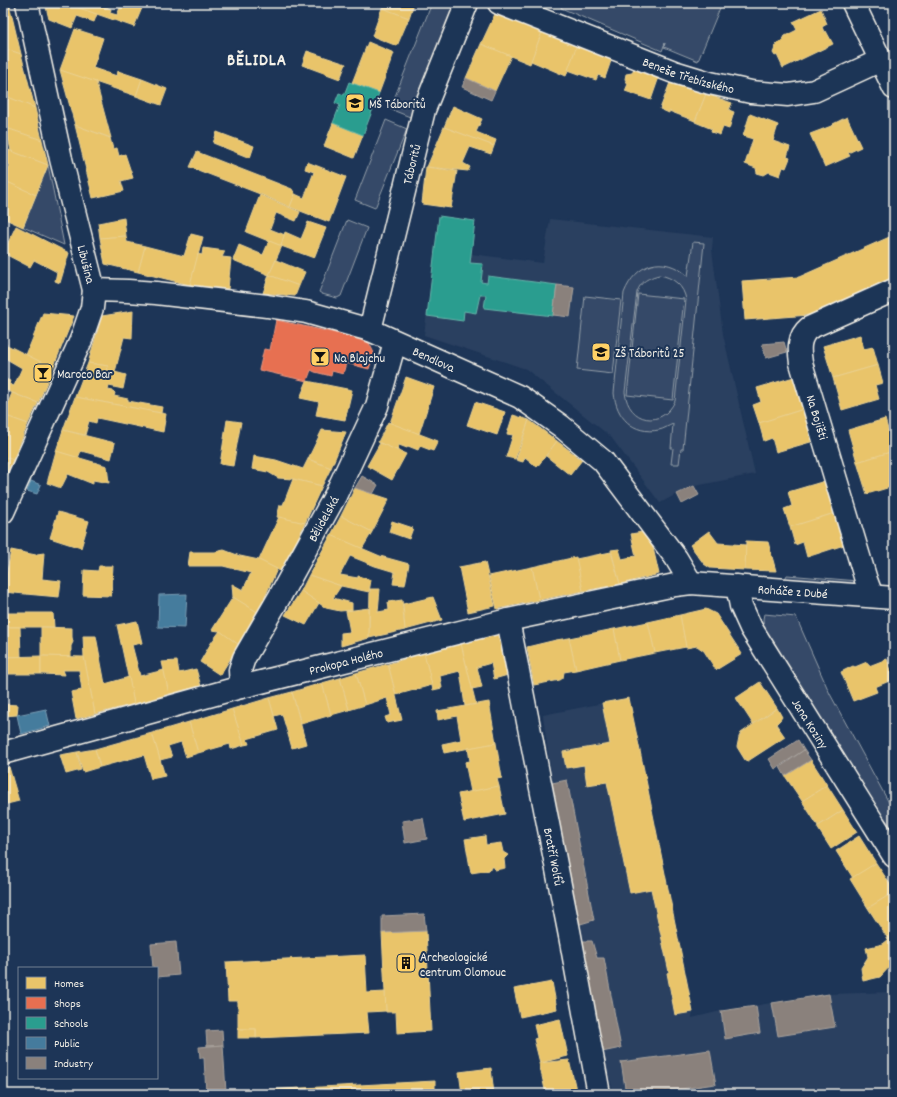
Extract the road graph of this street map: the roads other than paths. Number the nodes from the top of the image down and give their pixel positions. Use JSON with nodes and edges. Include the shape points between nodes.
{"nodes":[{"id":1,"x":27,"y":3,"type":"edge"},
{"id":2,"x":467,"y":3,"type":"edge"},
{"id":3,"x":499,"y":3,"type":"edge"},
{"id":4,"x":852,"y":3,"type":"edge"},
{"id":5,"x":881,"y":60,"type":"junction"},
{"id":6,"x":894,"y":88,"type":"edge"},
{"id":7,"x":94,"y":290,"type":"junction"},
{"id":8,"x":894,"y":290,"type":"edge"},
{"id":9,"x":370,"y":330,"type":"junction"},
{"id":10,"x":395,"y":342,"type":"junction"},
{"id":11,"x":3,"y":512,"type":"edge"},
{"id":12,"x":691,"y":583,"type":"junction"},
{"id":13,"x":737,"y":586,"type":"junction"},
{"id":14,"x":872,"y":596,"type":"junction"},
{"id":15,"x":894,"y":598,"type":"edge"},
{"id":16,"x":508,"y":620,"type":"junction"},
{"id":17,"x":241,"y":687,"type":"junction"},
{"id":18,"x":3,"y":753,"type":"edge"},
{"id":19,"x":894,"y":856,"type":"edge"},
{"id":20,"x":599,"y":1094,"type":"edge"}],
"edges":[{"from":1,"to":7,"type":"street","name":"Libušina","via":[[61,159]]},
{"from":2,"to":9,"type":"street","name":"Táboritů","via":[[424,110]]},
{"from":3,"to":5,"type":"street","name":"Beneše Třebízského","via":[[674,72],[751,92],[788,95],[814,92]]},
{"from":4,"to":5,"type":"street"},
{"from":5,"to":6,"type":"street"},
{"from":7,"to":9,"type":"street","name":"Bendlova","via":[[156,293],[267,306],[306,312]]},
{"from":7,"to":11,"type":"street","name":"Libušina","via":[[92,308],[80,340]]},
{"from":8,"to":14,"type":"street","name":"Na Bojišti","via":[[809,328],[799,347]]},
{"from":9,"to":10,"type":"street","name":"Bendlova"},
{"from":10,"to":12,"type":"street","name":"Bendlova","via":[[520,397],[561,426],[603,461],[676,558]]},
{"from":10,"to":17,"type":"street","name":"Bělidelská","via":[[377,406],[336,496],[244,658],[240,670]]},
{"from":12,"to":13,"type":"street","name":"Roháče z Dubé"},
{"from":12,"to":16,"type":"street","name":"Prokopa Holého"},
{"from":13,"to":14,"type":"street","name":"Roháče z Dubé"},
{"from":13,"to":19,"type":"street","name":"Jana Koziny","via":[[741,606],[751,628]]},
{"from":14,"to":15,"type":"street","name":"Roháče z Dubé"},
{"from":16,"to":17,"type":"street","name":"Prokopa Holého"},
{"from":16,"to":20,"type":"street","name":"Bratří Wolfů"},
{"from":17,"to":18,"type":"street","name":"Prokopa Holého"}]}
